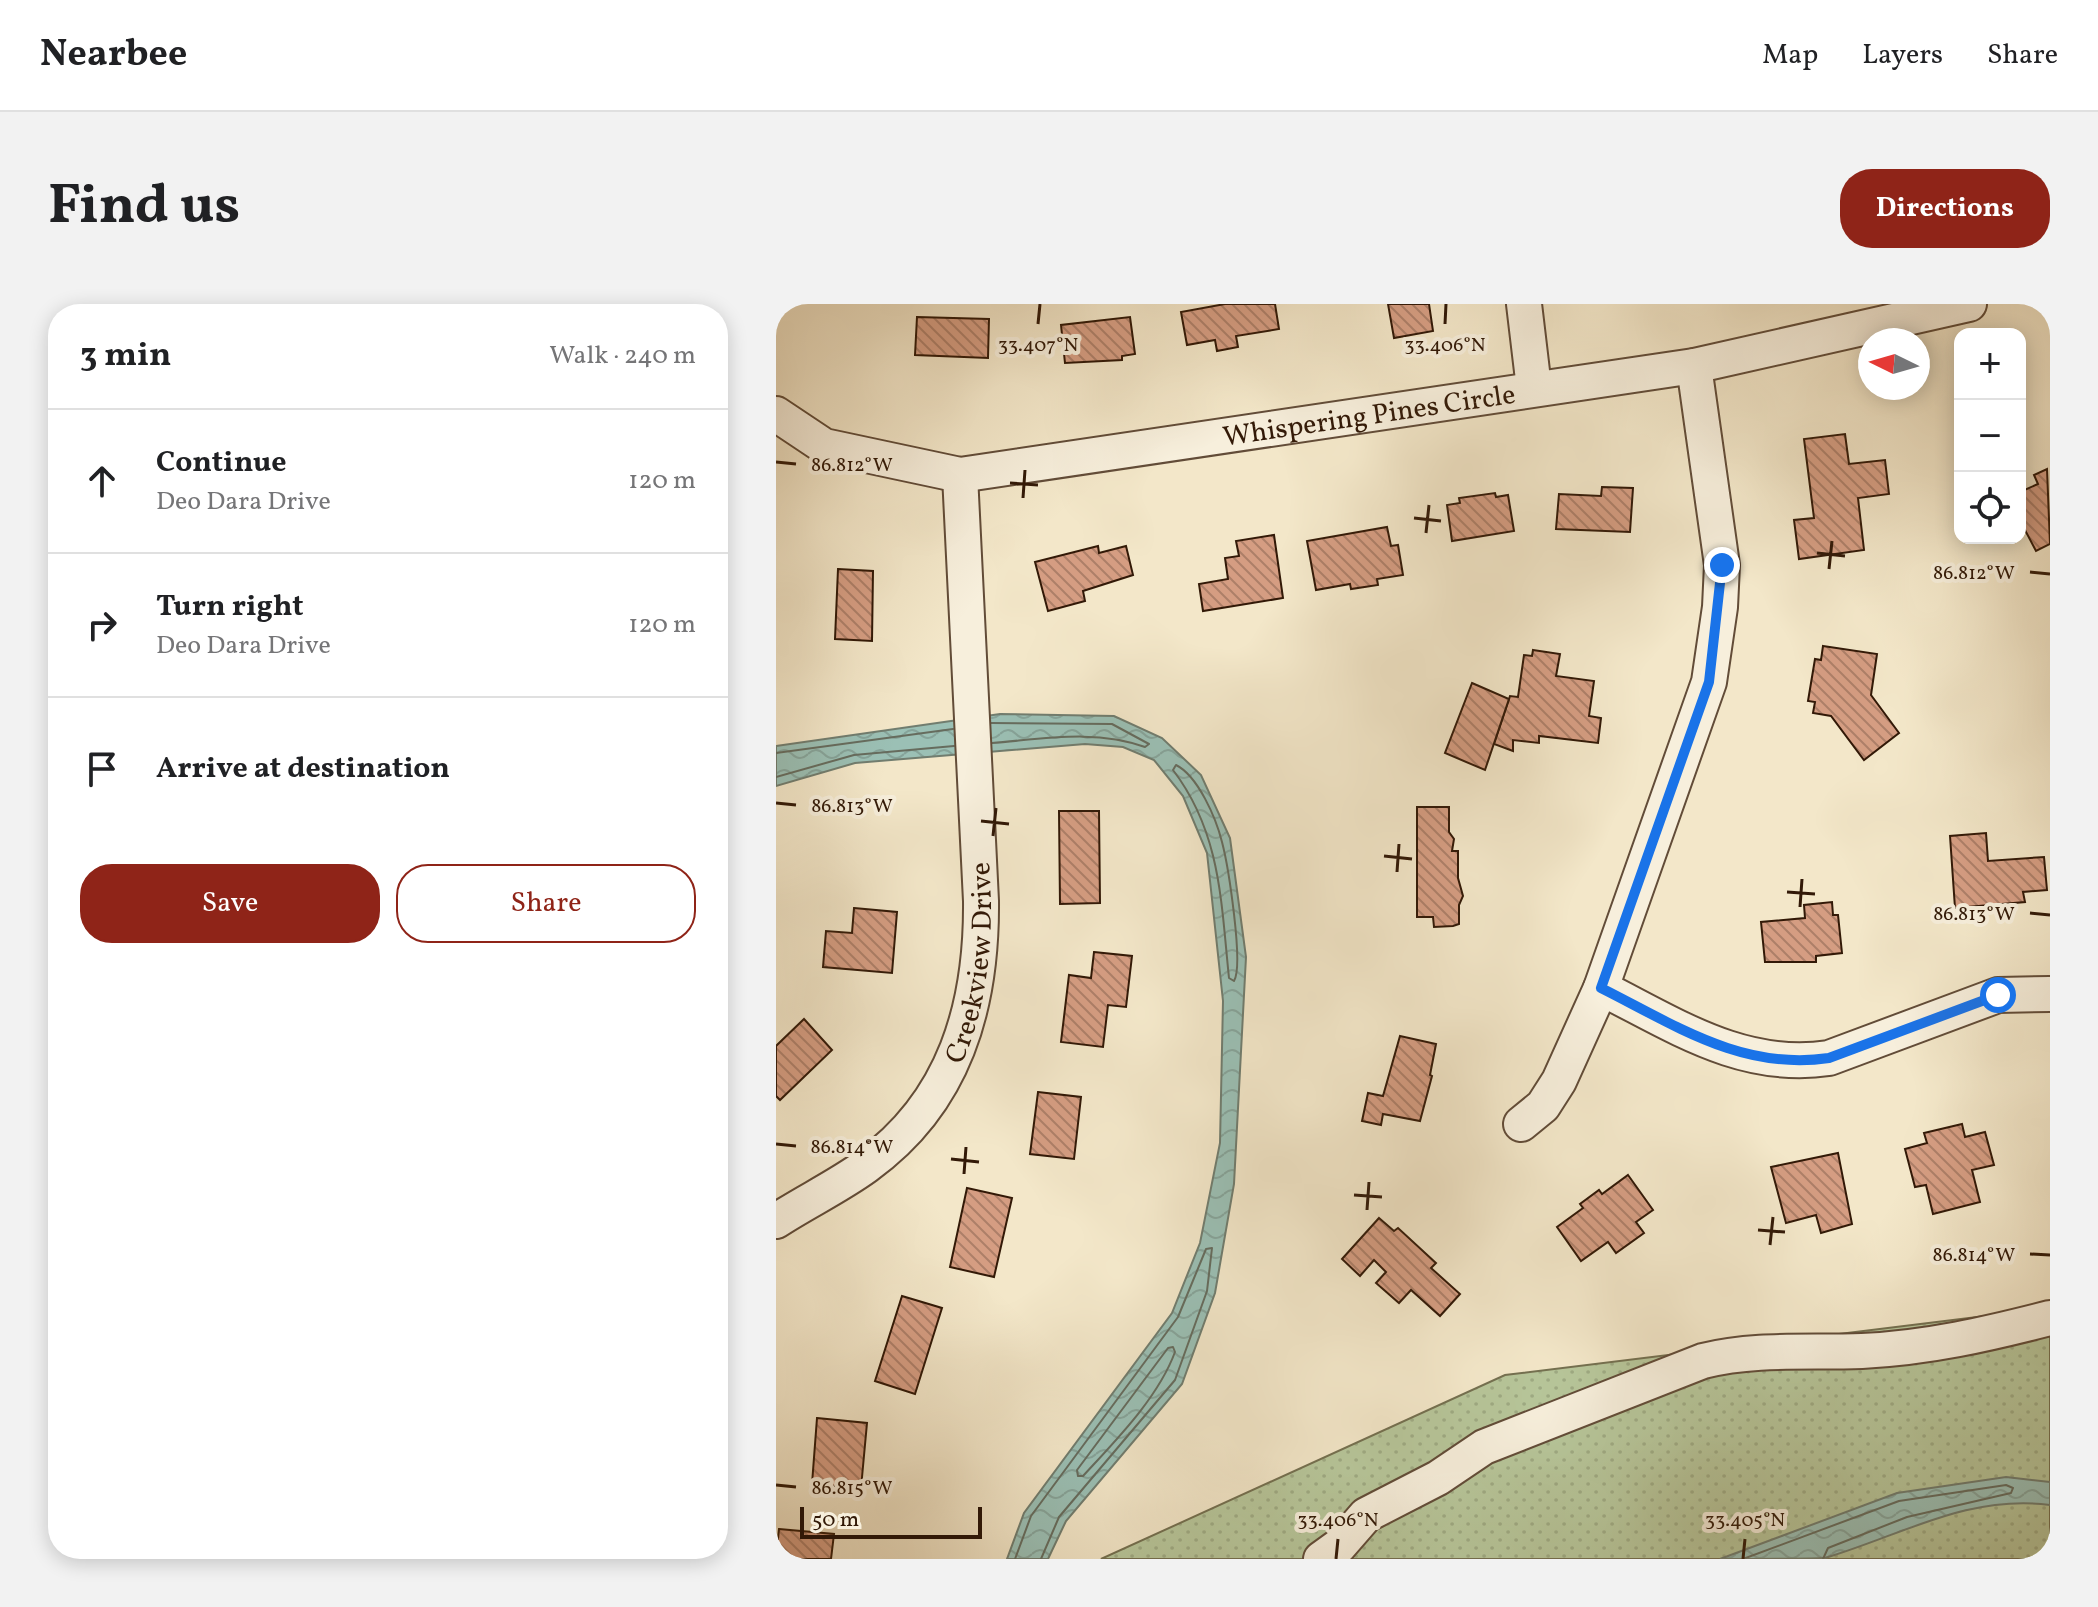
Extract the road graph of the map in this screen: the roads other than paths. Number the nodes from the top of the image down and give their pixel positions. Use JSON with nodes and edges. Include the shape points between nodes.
{"nodes":[{"id":1,"x":1524,"y":304,"type":"edge"},
{"id":2,"x":1969,"y":304,"type":"edge"},
{"id":3,"x":1694,"y":366,"type":"junction"},
{"id":4,"x":1534,"y":388,"type":"junction"},
{"id":5,"x":776,"y":414,"type":"edge"},
{"id":6,"x":960,"y":475,"type":"junction"},
{"id":7,"x":1601,"y":988,"type":"junction"},
{"id":8,"x":2050,"y":994,"type":"edge"},
{"id":9,"x":1521,"y":1124,"type":"dead end"},
{"id":10,"x":777,"y":1218,"type":"edge"},
{"id":11,"x":2050,"y":1318,"type":"edge"},
{"id":12,"x":1321,"y":1559,"type":"edge"}],
"edges":[{"from":1,"to":4,"type":"street"},
{"from":2,"to":3,"type":"street","name":"Whispering Pines Circle"},
{"from":3,"to":4,"type":"street","name":"Whispering Pines Circle"},
{"from":3,"to":7,"type":"street","via":[[1722,565],[1709,682]]},
{"from":4,"to":6,"type":"street","name":"Whispering Pines Circle"},
{"from":5,"to":6,"type":"street","name":"Whispering Pines Circle","via":[[824,446]]},
{"from":6,"to":10,"type":"street","name":"Creekview Drive","via":[[982,939],[978,980],[964,1034],[939,1086],[909,1128],[866,1166]]},
{"from":7,"to":8,"type":"street","via":[[1724,1050],[1810,1061],[1998,995]]},
{"from":7,"to":9,"type":"street","via":[[1559,1081],[1543,1106]]},
{"from":11,"to":12,"type":"street","via":[[1956,1342],[1864,1351],[1739,1352],[1703,1361],[1484,1447],[1366,1515]]}]}
